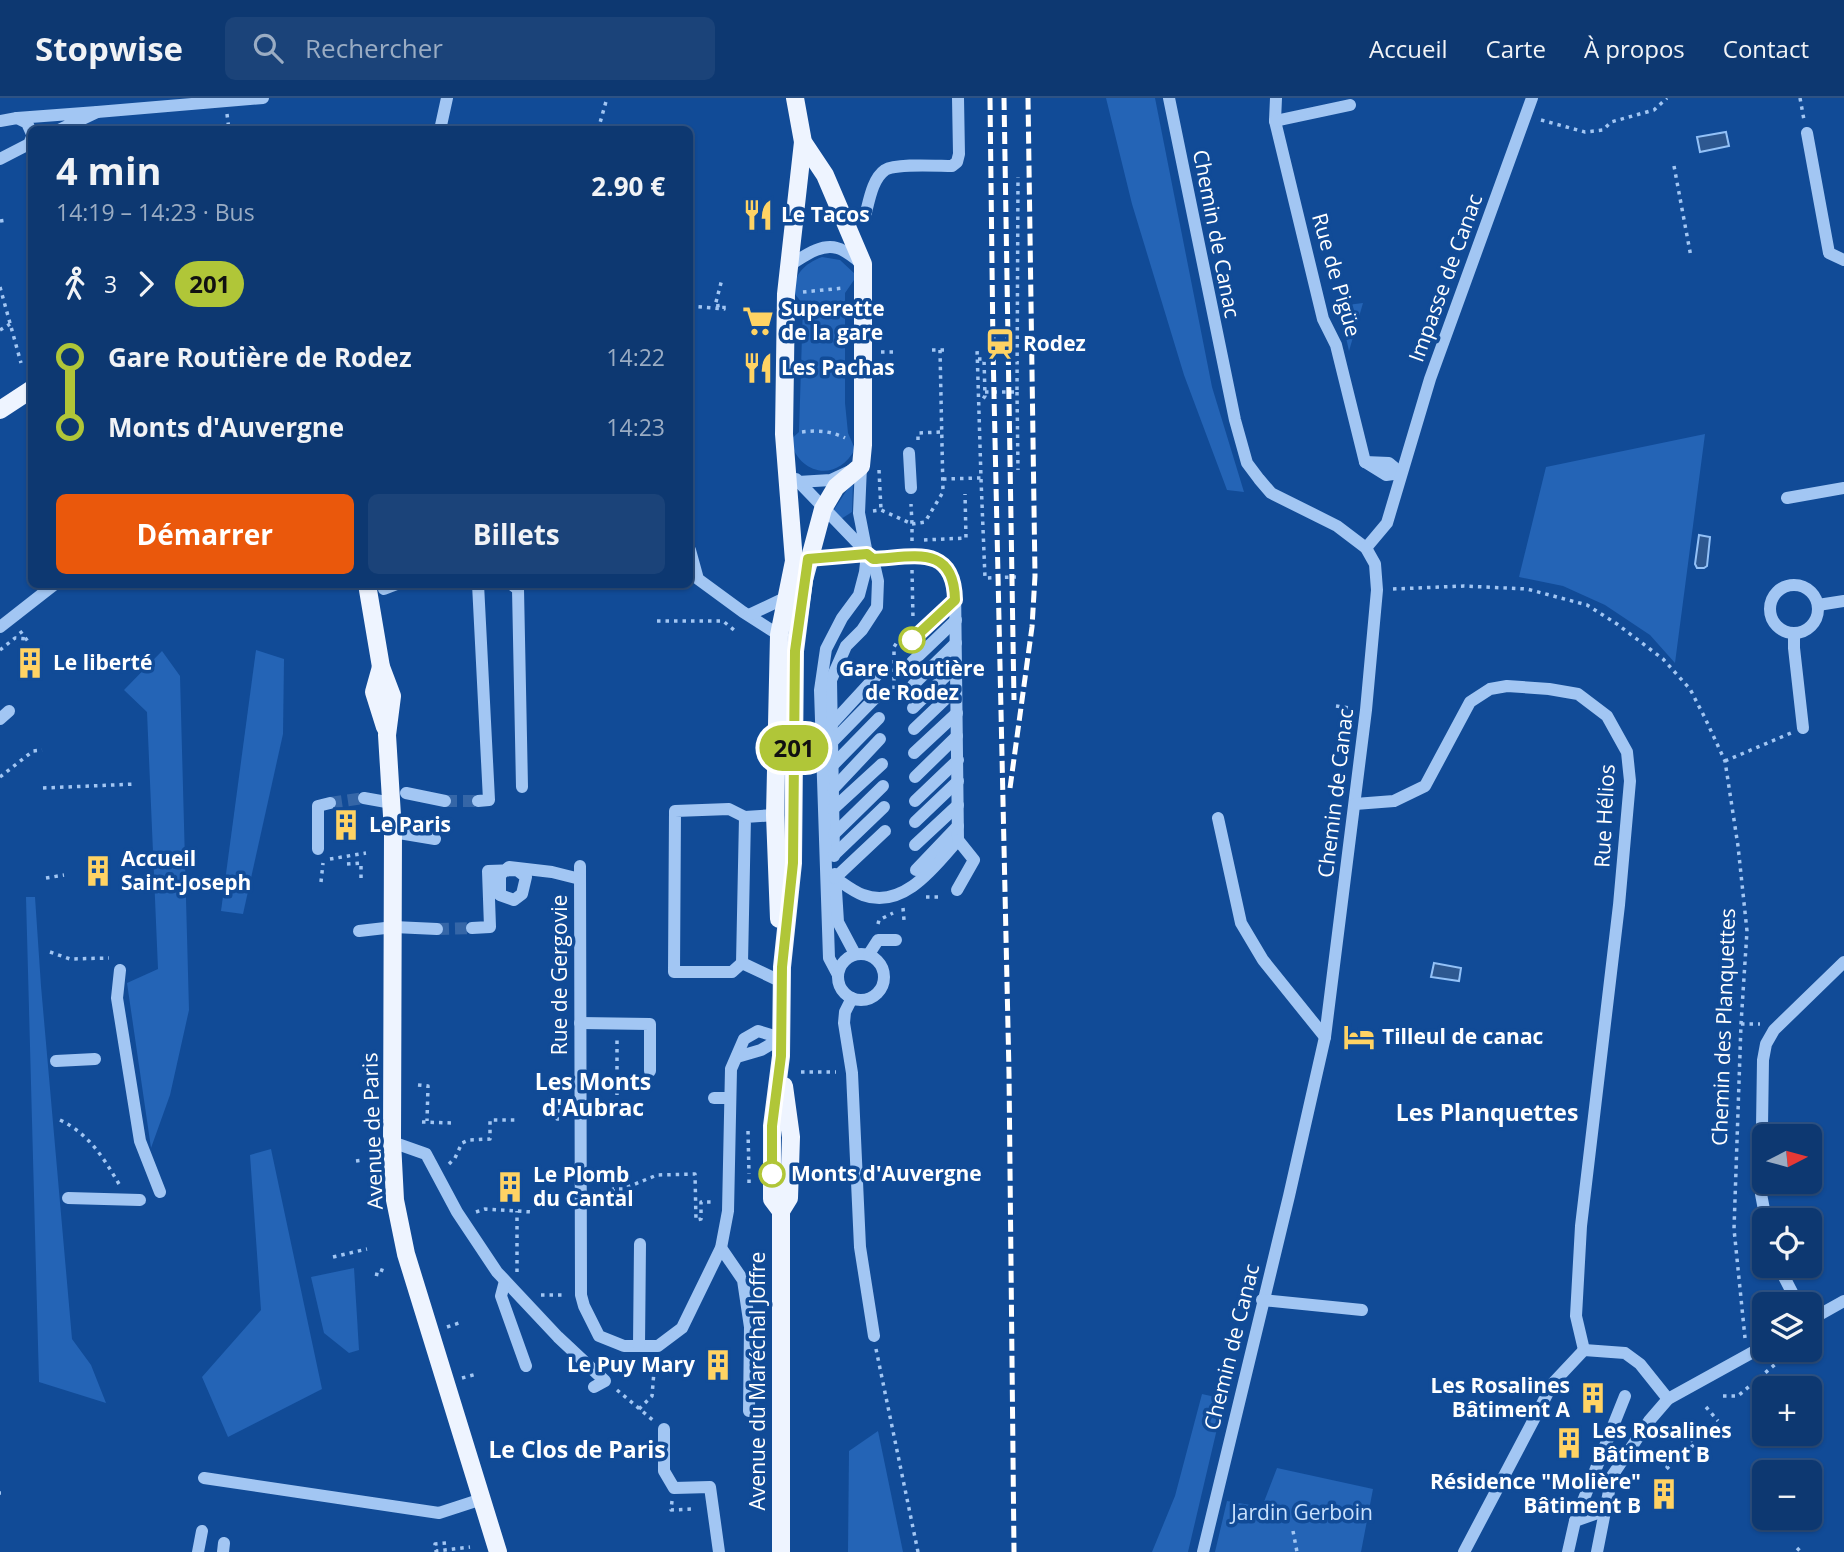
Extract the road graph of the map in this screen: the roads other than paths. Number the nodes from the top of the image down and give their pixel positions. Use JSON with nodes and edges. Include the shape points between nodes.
{"nodes":[{"id":1,"x":263,"y":98,"type":"edge"},
{"id":2,"x":447,"y":98,"type":"edge"},
{"id":3,"x":794,"y":98,"type":"edge"},
{"id":4,"x":958,"y":98,"type":"edge"},
{"id":5,"x":1169,"y":98,"type":"edge"},
{"id":6,"x":1276,"y":98,"type":"edge"},
{"id":7,"x":1532,"y":98,"type":"edge"},
{"id":8,"x":1350,"y":106,"type":"dead end"},
{"id":9,"x":97,"y":112,"type":"junction"},
{"id":10,"x":17,"y":118,"type":"junction"},
{"id":11,"x":0,"y":121,"type":"edge"},
{"id":12,"x":1275,"y":121,"type":"junction"},
{"id":13,"x":67,"y":126,"type":"edge"},
{"id":14,"x":441,"y":126,"type":"edge"},
{"id":15,"x":28,"y":127,"type":"edge"},
{"id":16,"x":1807,"y":133,"type":"road end"},
{"id":17,"x":28,"y":141,"type":"edge"},
{"id":18,"x":803,"y":142,"type":"junction"},
{"id":19,"x":0,"y":159,"type":"edge"},
{"id":20,"x":865,"y":216,"type":"dead end"},
{"id":21,"x":1844,"y":260,"type":"edge"},
{"id":22,"x":788,"y":266,"type":"junction"},
{"id":23,"x":863,"y":271,"type":"junction"},
{"id":24,"x":28,"y":392,"type":"edge"},
{"id":25,"x":0,"y":410,"type":"edge"},
{"id":26,"x":909,"y":453,"type":"dead end"},
{"id":27,"x":861,"y":466,"type":"junction"},
{"id":28,"x":1401,"y":472,"type":"junction"},
{"id":29,"x":793,"y":477,"type":"junction"},
{"id":30,"x":911,"y":488,"type":"road end"},
{"id":31,"x":1844,"y":488,"type":"edge"},
{"id":32,"x":1787,"y":498,"type":"dead end"},
{"id":33,"x":823,"y":509,"type":"junction"},
{"id":34,"x":1366,"y":548,"type":"junction"},
{"id":35,"x":870,"y":557,"type":"junction"},
{"id":36,"x":808,"y":559,"type":"junction"},
{"id":37,"x":693,"y":561,"type":"edge"},
{"id":38,"x":50,"y":588,"type":"edge"},
{"id":39,"x":383,"y":588,"type":"edge"},
{"id":40,"x":478,"y":588,"type":"edge"},
{"id":41,"x":517,"y":588,"type":"edge"},
{"id":42,"x":785,"y":598,"type":"junction"},
{"id":43,"x":955,"y":600,"type":"junction"},
{"id":44,"x":1844,"y":601,"type":"edge"},
{"id":45,"x":1818,"y":605,"type":"junction"},
{"id":46,"x":749,"y":615,"type":"junction"},
{"id":47,"x":956,"y":620,"type":"junction"},
{"id":48,"x":0,"y":627,"type":"edge"},
{"id":49,"x":1794,"y":634,"type":"junction"},
{"id":50,"x":779,"y":635,"type":"junction"},
{"id":51,"x":912,"y":640,"type":"dead end"},
{"id":52,"x":956,"y":643,"type":"junction"},
{"id":53,"x":912,"y":662,"type":"dead end"},
{"id":54,"x":956,"y":666,"type":"junction"},
{"id":55,"x":877,"y":675,"type":"dead end"},
{"id":56,"x":913,"y":685,"type":"dead end"},
{"id":57,"x":956,"y":689,"type":"junction"},
{"id":58,"x":878,"y":695,"type":"dead end"},
{"id":59,"x":913,"y":708,"type":"dead end"},
{"id":60,"x":957,"y":713,"type":"junction"},
{"id":61,"x":879,"y":718,"type":"dead end"},
{"id":62,"x":831,"y":725,"type":"junction"},
{"id":63,"x":1803,"y":728,"type":"road end"},
{"id":64,"x":914,"y":729,"type":"dead end"},
{"id":65,"x":957,"y":736,"type":"junction"},
{"id":66,"x":880,"y":739,"type":"dead end"},
{"id":67,"x":832,"y":742,"type":"junction"},
{"id":68,"x":914,"y":753,"type":"dead end"},
{"id":69,"x":957,"y":760,"type":"junction"},
{"id":70,"x":881,"y":764,"type":"dead end"},
{"id":71,"x":832,"y":766,"type":"junction"},
{"id":72,"x":915,"y":777,"type":"dead end"},
{"id":73,"x":958,"y":781,"type":"junction"},
{"id":74,"x":522,"y":786,"type":"dead end"},
{"id":75,"x":883,"y":786,"type":"dead end"},
{"id":76,"x":832,"y":789,"type":"junction"},
{"id":77,"x":365,"y":798,"type":"tunnel mouth"},
{"id":78,"x":399,"y":798,"type":"junction"},
{"id":79,"x":445,"y":801,"type":"tunnel mouth"},
{"id":80,"x":478,"y":801,"type":"dead end"},
{"id":81,"x":915,"y":801,"type":"dead end"},
{"id":82,"x":330,"y":803,"type":"dead end"},
{"id":83,"x":1355,"y":804,"type":"junction"},
{"id":84,"x":958,"y":805,"type":"junction"},
{"id":85,"x":884,"y":807,"type":"dead end"},
{"id":86,"x":833,"y":809,"type":"junction"},
{"id":87,"x":775,"y":816,"type":"junction"},
{"id":88,"x":745,"y":817,"type":"junction"},
{"id":89,"x":1218,"y":818,"type":"dead end"},
{"id":90,"x":915,"y":822,"type":"dead end"},
{"id":91,"x":958,"y":827,"type":"junction"},
{"id":92,"x":885,"y":831,"type":"dead end"},
{"id":93,"x":393,"y":832,"type":"junction"},
{"id":94,"x":435,"y":834,"type":"dead end"},
{"id":95,"x":834,"y":834,"type":"junction"},
{"id":96,"x":958,"y":840,"type":"junction"},
{"id":97,"x":915,"y":845,"type":"dead end"},
{"id":98,"x":318,"y":849,"type":"dead end"},
{"id":99,"x":834,"y":855,"type":"junction"},
{"id":100,"x":916,"y":870,"type":"dead end"},
{"id":101,"x":835,"y":878,"type":"junction"},
{"id":102,"x":957,"y":890,"type":"dead end"},
{"id":103,"x":394,"y":927,"type":"junction"},
{"id":104,"x":472,"y":928,"type":"tunnel mouth"},
{"id":105,"x":437,"y":929,"type":"tunnel mouth"},
{"id":106,"x":359,"y":931,"type":"dead end"},
{"id":107,"x":896,"y":940,"type":"dead end"},
{"id":108,"x":855,"y":954,"type":"junction"},
{"id":109,"x":869,"y":954,"type":"junction"},
{"id":110,"x":1844,"y":962,"type":"edge"},
{"id":111,"x":742,"y":963,"type":"junction"},
{"id":112,"x":120,"y":970,"type":"road end"},
{"id":113,"x":782,"y":974,"type":"junction"},
{"id":114,"x":838,"y":975,"type":"junction"},
{"id":115,"x":852,"y":998,"type":"junction"},
{"id":116,"x":580,"y":1023,"type":"junction"},
{"id":117,"x":1325,"y":1037,"type":"junction"},
{"id":118,"x":781,"y":1038,"type":"junction"},
{"id":119,"x":94,"y":1059,"type":"dead end"},
{"id":120,"x":56,"y":1061,"type":"dead end"},
{"id":121,"x":650,"y":1071,"type":"dead end"},
{"id":122,"x":715,"y":1098,"type":"dead end"},
{"id":123,"x":730,"y":1098,"type":"junction"},
{"id":124,"x":392,"y":1142,"type":"junction"},
{"id":125,"x":160,"y":1192,"type":"dead end"},
{"id":126,"x":68,"y":1198,"type":"dead end"},
{"id":127,"x":135,"y":1201,"type":"road end"},
{"id":128,"x":1764,"y":1208,"type":"edge"},
{"id":129,"x":639,"y":1244,"type":"dead end"},
{"id":130,"x":721,"y":1248,"type":"junction"},
{"id":131,"x":505,"y":1281,"type":"junction"},
{"id":132,"x":1262,"y":1300,"type":"junction"},
{"id":133,"x":1844,"y":1302,"type":"edge"},
{"id":134,"x":1362,"y":1310,"type":"dead end"},
{"id":135,"x":1822,"y":1314,"type":"edge"},
{"id":136,"x":874,"y":1336,"type":"road end"},
{"id":137,"x":639,"y":1346,"type":"junction"},
{"id":138,"x":1584,"y":1350,"type":"junction"},
{"id":139,"x":1752,"y":1353,"type":"edge"},
{"id":140,"x":526,"y":1366,"type":"dead end"},
{"id":141,"x":599,"y":1384,"type":"road end"},
{"id":142,"x":1625,"y":1396,"type":"dead end"},
{"id":143,"x":1668,"y":1399,"type":"junction"},
{"id":144,"x":749,"y":1410,"type":"dead end"},
{"id":145,"x":664,"y":1429,"type":"dead end"},
{"id":146,"x":204,"y":1478,"type":"dead end"},
{"id":147,"x":482,"y":1499,"type":"junction"},
{"id":148,"x":1606,"y":1510,"type":"junction"},
{"id":149,"x":1575,"y":1521,"type":"junction"},
{"id":150,"x":202,"y":1531,"type":"dead end"},
{"id":151,"x":198,"y":1552,"type":"edge"},
{"id":152,"x":498,"y":1552,"type":"edge"},
{"id":153,"x":719,"y":1552,"type":"edge"},
{"id":154,"x":781,"y":1552,"type":"edge"},
{"id":155,"x":1203,"y":1552,"type":"edge"},
{"id":156,"x":1464,"y":1552,"type":"edge"},
{"id":157,"x":1568,"y":1552,"type":"edge"},
{"id":158,"x":1597,"y":1552,"type":"edge"}],
"edges":[{"from":1,"to":9,"type":"street"},
{"from":2,"to":14,"type":"street"},
{"from":3,"to":18,"type":"main road","name":"Avenue du Maréchal Joffre"},
{"from":4,"to":20,"type":"street","via":[[957,162],[885,170],[874,185]]},
{"from":5,"to":34,"type":"street","name":"Chemin de Canac","via":[[1247,463],[1271,493],[1337,526]]},
{"from":6,"to":12,"type":"street","name":"Rue de Pigüe"},
{"from":7,"to":28,"type":"street","name":"Impasse de Canac"},
{"from":8,"to":12,"type":"street"},
{"from":9,"to":10,"type":"street"},
{"from":9,"to":13,"type":"street"},
{"from":10,"to":11,"type":"street"},
{"from":10,"to":15,"type":"street"},
{"from":12,"to":28,"type":"street","name":"Rue de Pigüe","via":[[1365,462],[1389,463]]},
{"from":16,"to":21,"type":"street","via":[[1829,253]]},
{"from":17,"to":19,"type":"street"},
{"from":18,"to":22,"type":"main road","name":"Avenue du Maréchal Joffre"},
{"from":18,"to":23,"type":"main road","name":"Avenue du Maréchal Joffre","via":[[825,175]]},
{"from":22,"to":23,"type":"street","via":[[814,251],[838,248]]},
{"from":22,"to":29,"type":"main road","name":"Avenue du Maréchal Joffre","via":[[784,434]]},
{"from":23,"to":27,"type":"main road","name":"Avenue du Maréchal Joffre"},
{"from":24,"to":25,"type":"main road"},
{"from":26,"to":30,"type":"street"},
{"from":27,"to":29,"type":"street","via":[[831,480]]},
{"from":27,"to":33,"type":"main road","name":"Avenue du Maréchal Joffre","via":[[836,486]]},
{"from":27,"to":35,"type":"street","via":[[859,513]]},
{"from":28,"to":34,"type":"street","via":[[1387,523]]},
{"from":29,"to":33,"type":"street"},
{"from":29,"to":42,"type":"main road","name":"Avenue du Maréchal Joffre","via":[[794,561]]},
{"from":31,"to":32,"type":"street"},
{"from":33,"to":35,"type":"street"},
{"from":33,"to":36,"type":"main road","name":"Avenue du Maréchal Joffre"},
{"from":34,"to":83,"type":"street","name":"Chemin de Canac","via":[[1375,564],[1377,590]]},
{"from":35,"to":36,"type":"street"},
{"from":35,"to":43,"type":"street","via":[[940,561],[953,575]]},
{"from":35,"to":62,"type":"street","via":[[878,581],[877,607],[846,646],[831,680]]},
{"from":35,"to":114,"type":"street","via":[[859,595],[826,649],[820,690],[829,958]]},
{"from":36,"to":113,"type":"main road","name":"Avenue du Maréchal Joffre","via":[[795,651],[793,863]]},
{"from":37,"to":46,"type":"street","via":[[698,579]]},
{"from":38,"to":48,"type":"street"},
{"from":39,"to":78,"type":"main road","name":"Avenue de Paris","via":[[381,667],[374,692]]},
{"from":40,"to":80,"type":"street","via":[[489,800]]},
{"from":41,"to":74,"type":"street"},
{"from":42,"to":46,"type":"street"},
{"from":42,"to":50,"type":"main road","name":"Avenue du Maréchal Joffre"},
{"from":43,"to":47,"type":"street"},
{"from":43,"to":51,"type":"street"},
{"from":44,"to":45,"type":"street"},
{"from":45,"to":49,"type":"street","via":[[1810,628]]},
{"from":45,"to":49,"type":"street","via":[[1810,590],[1802,586],[1778,590],[1770,613],[1778,628]]},
{"from":46,"to":50,"type":"street"},
{"from":47,"to":52,"type":"street"},
{"from":47,"to":53,"type":"street"},
{"from":49,"to":63,"type":"street"},
{"from":50,"to":87,"type":"main road","name":"Avenue du Maréchal Joffre"},
{"from":52,"to":54,"type":"street"},
{"from":52,"to":56,"type":"street"},
{"from":54,"to":57,"type":"street"},
{"from":54,"to":59,"type":"street"},
{"from":55,"to":62,"type":"street"},
{"from":57,"to":60,"type":"street"},
{"from":57,"to":64,"type":"street"},
{"from":58,"to":67,"type":"street"},
{"from":60,"to":65,"type":"street"},
{"from":60,"to":68,"type":"street"},
{"from":61,"to":71,"type":"street"},
{"from":62,"to":67,"type":"street"},
{"from":65,"to":69,"type":"street"},
{"from":65,"to":72,"type":"street"},
{"from":66,"to":76,"type":"street"},
{"from":67,"to":71,"type":"street"},
{"from":69,"to":73,"type":"street"},
{"from":69,"to":81,"type":"street"},
{"from":70,"to":86,"type":"street"},
{"from":71,"to":76,"type":"street"},
{"from":73,"to":84,"type":"street"},
{"from":73,"to":90,"type":"street"},
{"from":75,"to":95,"type":"street"},
{"from":76,"to":86,"type":"street"},
{"from":77,"to":78,"type":"street"},
{"from":78,"to":79,"type":"street"},
{"from":78,"to":93,"type":"main road","name":"Avenue de Paris"},
{"from":82,"to":98,"type":"street","via":[[318,806]]},
{"from":83,"to":117,"type":"street","name":"Chemin de Canac"},
{"from":83,"to":138,"type":"street","name":"Rue Hélios","via":[[1394,801],[1425,786],[1470,702],[1490,689],[1518,687],[1578,694],[1607,716],[1628,755],[1619,905],[1581,1227],[1576,1316]]},
{"from":84,"to":91,"type":"street"},
{"from":84,"to":97,"type":"street"},
{"from":85,"to":99,"type":"street"},
{"from":86,"to":95,"type":"street"},
{"from":87,"to":88,"type":"street"},
{"from":87,"to":113,"type":"main road","name":"Avenue du Maréchal Joffre"},
{"from":88,"to":111,"type":"street"},
{"from":88,"to":111,"type":"street","via":[[729,809],[675,811],[674,972],[732,972]]},
{"from":89,"to":117,"type":"street","via":[[1241,923],[1262,960]]},
{"from":91,"to":96,"type":"street"},
{"from":91,"to":100,"type":"street"},
{"from":92,"to":101,"type":"street"},
{"from":93,"to":94,"type":"street"},
{"from":93,"to":103,"type":"main road","name":"Avenue de Paris"},
{"from":95,"to":99,"type":"street"},
{"from":96,"to":101,"type":"street","via":[[921,882],[901,892],[864,896]]},
{"from":96,"to":102,"type":"street","via":[[974,860]]},
{"from":99,"to":101,"type":"street"},
{"from":101,"to":108,"type":"street","via":[[838,922]]},
{"from":103,"to":105,"type":"street"},
{"from":103,"to":106,"type":"street"},
{"from":103,"to":124,"type":"main road","name":"Avenue de Paris"},
{"from":104,"to":116,"type":"street","name":"Rue de Gergovie","via":[[490,927],[488,871],[498,870],[507,870],[517,870],[526,877],[522,894],[514,900],[500,895],[500,875],[509,867],[580,873]]},
{"from":107,"to":109,"type":"street","via":[[878,940]]},
{"from":108,"to":109,"type":"street"},
{"from":108,"to":114,"type":"street","via":[[843,962]]},
{"from":109,"to":115,"type":"street","via":[[881,964],[883,986],[866,1000]]},
{"from":110,"to":128,"type":"street","via":[[1774,1030],[1766,1044]]},
{"from":111,"to":113,"type":"street"},
{"from":112,"to":125,"type":"street","via":[[117,998],[140,1141]]},
{"from":113,"to":118,"type":"main road","name":"Avenue du Maréchal Joffre"},
{"from":114,"to":115,"type":"street","via":[[841,989]]},
{"from":115,"to":136,"type":"street","via":[[844,1023],[852,1073],[860,1247]]},
{"from":116,"to":121,"type":"street","via":[[650,1024]]},
{"from":116,"to":137,"type":"street","name":"Rue de Gergovie","via":[[583,1307],[599,1336],[624,1346]]},
{"from":117,"to":132,"type":"street","name":"Chemin de Canac"},
{"from":118,"to":123,"type":"street","via":[[758,1031],[744,1039],[731,1069]]},
{"from":118,"to":154,"type":"main road","name":"Avenue du Maréchal Joffre","via":[[791,1137],[789,1198],[781,1210]]},
{"from":119,"to":120,"type":"street"},
{"from":122,"to":123,"type":"street"},
{"from":123,"to":130,"type":"street","via":[[728,1211]]},
{"from":124,"to":131,"type":"street","via":[[414,1155],[426,1154],[485,1262]]},
{"from":124,"to":147,"type":"main road","name":"Avenue de Paris","via":[[395,1200],[406,1254]]},
{"from":126,"to":127,"type":"street"},
{"from":129,"to":137,"type":"street"},
{"from":130,"to":137,"type":"street","name":"Rue de Gergovie","via":[[682,1328],[655,1346]]},
{"from":130,"to":144,"type":"street","via":[[743,1280],[750,1326]]},
{"from":131,"to":140,"type":"street","via":[[501,1296]]},
{"from":131,"to":141,"type":"street"},
{"from":132,"to":134,"type":"street"},
{"from":132,"to":155,"type":"street","name":"Chemin de Canac"},
{"from":133,"to":135,"type":"street"},
{"from":138,"to":143,"type":"street","via":[[1625,1353]]},
{"from":138,"to":156,"type":"street","via":[[1553,1383]]},
{"from":139,"to":143,"type":"street"},
{"from":142,"to":149,"type":"street"},
{"from":143,"to":148,"type":"street","via":[[1612,1476]]},
{"from":145,"to":153,"type":"street","via":[[664,1471],[674,1488],[710,1487]]},
{"from":146,"to":147,"type":"street","via":[[439,1513]]},
{"from":147,"to":152,"type":"main road","name":"Avenue de Paris"},
{"from":148,"to":149,"type":"street"},
{"from":148,"to":158,"type":"street"},
{"from":149,"to":157,"type":"street"},
{"from":150,"to":151,"type":"street"}]}
